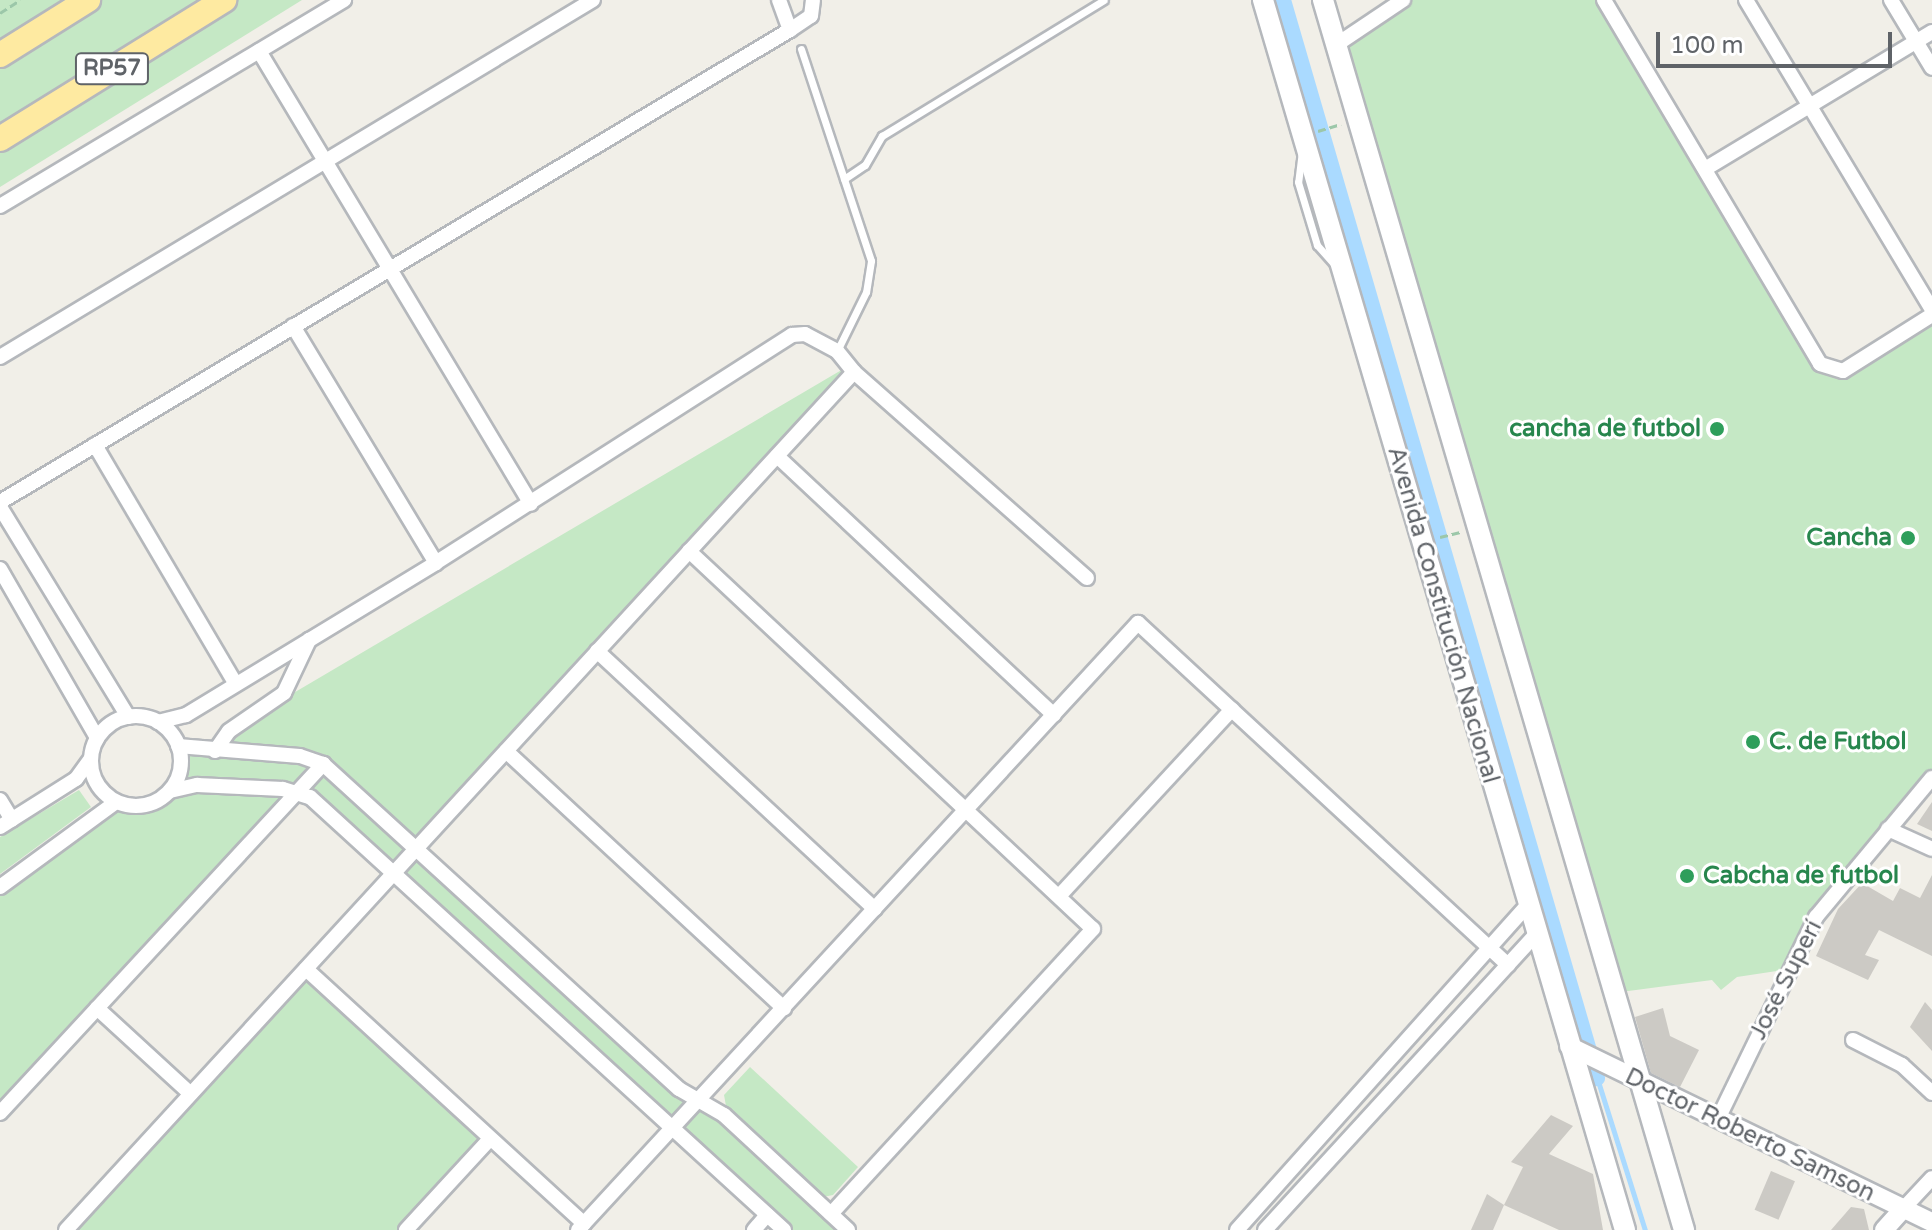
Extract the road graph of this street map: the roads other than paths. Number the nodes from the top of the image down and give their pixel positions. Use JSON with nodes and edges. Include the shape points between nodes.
{"nodes":[{"id":1,"x":88,"y":0,"type":"edge"},
{"id":2,"x":224,"y":0,"type":"edge"},
{"id":3,"x":344,"y":0,"type":"edge"},
{"id":4,"x":593,"y":0,"type":"edge"},
{"id":5,"x":779,"y":0,"type":"edge"},
{"id":6,"x":813,"y":0,"type":"edge"},
{"id":7,"x":1104,"y":0,"type":"edge"},
{"id":8,"x":1263,"y":0,"type":"edge"},
{"id":9,"x":1403,"y":0,"type":"edge"},
{"id":10,"x":1604,"y":0,"type":"edge"},
{"id":11,"x":1746,"y":0,"type":"edge"},
{"id":12,"x":1891,"y":0,"type":"edge"},
{"id":13,"x":1328,"y":1,"type":"edge"},
{"id":14,"x":790,"y":30,"type":"junction"},
{"id":15,"x":1932,"y":32,"type":"edge"},
{"id":16,"x":1916,"y":41,"type":"junction"},
{"id":17,"x":1336,"y":45,"type":"junction"},
{"id":18,"x":801,"y":49,"type":"dead end"},
{"id":19,"x":259,"y":51,"type":"junction"},
{"id":20,"x":0,"y":55,"type":"edge"},
{"id":21,"x":1932,"y":68,"type":"edge"},
{"id":22,"x":1809,"y":107,"type":"junction"},
{"id":23,"x":0,"y":139,"type":"edge"},
{"id":24,"x":326,"y":162,"type":"junction"},
{"id":25,"x":1705,"y":169,"type":"junction"},
{"id":26,"x":844,"y":179,"type":"junction"},
{"id":27,"x":0,"y":206,"type":"edge"},
{"id":28,"x":388,"y":269,"type":"junction"},
{"id":29,"x":1932,"y":312,"type":"edge"},
{"id":30,"x":293,"y":326,"type":"junction"},
{"id":31,"x":837,"y":351,"type":"junction"},
{"id":32,"x":0,"y":357,"type":"edge"},
{"id":33,"x":854,"y":372,"type":"junction"},
{"id":34,"x":95,"y":445,"type":"junction"},
{"id":35,"x":777,"y":456,"type":"junction"},
{"id":36,"x":0,"y":504,"type":"edge"},
{"id":37,"x":531,"y":504,"type":"junction"},
{"id":38,"x":689,"y":551,"type":"junction"},
{"id":39,"x":436,"y":563,"type":"junction"},
{"id":40,"x":0,"y":569,"type":"edge"},
{"id":41,"x":1087,"y":578,"type":"dead end"},
{"id":42,"x":309,"y":640,"type":"junction"},
{"id":43,"x":597,"y":651,"type":"junction"},
{"id":44,"x":236,"y":684,"type":"junction"},
{"id":45,"x":1232,"y":709,"type":"junction"},
{"id":46,"x":1054,"y":715,"type":"junction"},
{"id":47,"x":128,"y":717,"type":"junction"},
{"id":48,"x":158,"y":722,"type":"junction"},
{"id":49,"x":97,"y":738,"type":"junction"},
{"id":50,"x":178,"y":746,"type":"junction"},
{"id":51,"x":215,"y":751,"type":"junction"},
{"id":52,"x":506,"y":751,"type":"junction"},
{"id":53,"x":90,"y":760,"type":"junction"},
{"id":54,"x":323,"y":764,"type":"junction"},
{"id":55,"x":1932,"y":778,"type":"edge"},
{"id":56,"x":170,"y":791,"type":"junction"},
{"id":57,"x":299,"y":791,"type":"junction"},
{"id":58,"x":0,"y":800,"type":"edge"},
{"id":59,"x":116,"y":802,"type":"junction"},
{"id":60,"x":968,"y":808,"type":"junction"},
{"id":61,"x":6,"y":823,"type":"edge"},
{"id":62,"x":1888,"y":829,"type":"junction"},
{"id":63,"x":415,"y":849,"type":"junction"},
{"id":64,"x":1932,"y":849,"type":"edge"},
{"id":65,"x":394,"y":873,"type":"junction"},
{"id":66,"x":0,"y":887,"type":"edge"},
{"id":67,"x":1060,"y":895,"type":"junction"},
{"id":68,"x":1527,"y":906,"type":"junction"},
{"id":69,"x":875,"y":909,"type":"junction"},
{"id":70,"x":1536,"y":934,"type":"junction"},
{"id":71,"x":1493,"y":949,"type":"junction"},
{"id":72,"x":1508,"y":965,"type":"junction"},
{"id":73,"x":306,"y":969,"type":"junction"},
{"id":74,"x":97,"y":1008,"type":"junction"},
{"id":75,"x":784,"y":1008,"type":"junction"},
{"id":76,"x":1853,"y":1040,"type":"dead end"},
{"id":77,"x":1569,"y":1046,"type":"junction"},
{"id":78,"x":1638,"y":1081,"type":"junction"},
{"id":79,"x":1932,"y":1093,"type":"edge"},
{"id":80,"x":191,"y":1094,"type":"junction"},
{"id":81,"x":699,"y":1101,"type":"junction"},
{"id":82,"x":0,"y":1113,"type":"edge"},
{"id":83,"x":1718,"y":1119,"type":"junction"},
{"id":84,"x":672,"y":1128,"type":"junction"},
{"id":85,"x":490,"y":1139,"type":"junction"},
{"id":86,"x":1317,"y":1142,"type":"junction"},
{"id":87,"x":1332,"y":1157,"type":"junction"},
{"id":88,"x":1932,"y":1178,"type":"edge"},
{"id":89,"x":1903,"y":1209,"type":"junction"},
{"id":90,"x":831,"y":1214,"type":"junction"},
{"id":91,"x":767,"y":1215,"type":"junction"},
{"id":92,"x":1932,"y":1222,"type":"edge"},
{"id":93,"x":581,"y":1227,"type":"edge"},
{"id":94,"x":66,"y":1230,"type":"edge"},
{"id":95,"x":406,"y":1230,"type":"edge"},
{"id":96,"x":754,"y":1230,"type":"edge"},
{"id":97,"x":784,"y":1230,"type":"edge"},
{"id":98,"x":848,"y":1230,"type":"edge"},
{"id":99,"x":1237,"y":1230,"type":"edge"},
{"id":100,"x":1265,"y":1230,"type":"edge"},
{"id":101,"x":1625,"y":1230,"type":"edge"},
{"id":102,"x":1684,"y":1230,"type":"edge"},
{"id":103,"x":1884,"y":1230,"type":"edge"}],
"edges":[{"from":1,"to":20,"type":"highway","number":"RP57"},
{"from":2,"to":23,"type":"highway","number":"RP57"},
{"from":3,"to":19,"type":"street"},
{"from":4,"to":24,"type":"street"},
{"from":5,"to":14,"type":"street"},
{"from":6,"to":14,"type":"street","via":[[811,16]]},
{"from":7,"to":26,"type":"lane","via":[[882,136],[865,165]]},
{"from":8,"to":68,"type":"main road","name":"Avenida Constitución Nacional"},
{"from":9,"to":17,"type":"street"},
{"from":10,"to":25,"type":"street"},
{"from":11,"to":22,"type":"street"},
{"from":12,"to":16,"type":"street"},
{"from":13,"to":17,"type":"main road"},
{"from":14,"to":28,"type":"street"},
{"from":15,"to":16,"type":"street"},
{"from":16,"to":21,"type":"street"},
{"from":16,"to":22,"type":"street"},
{"from":17,"to":78,"type":"main road"},
{"from":18,"to":26,"type":"lane"},
{"from":19,"to":24,"type":"street"},
{"from":19,"to":27,"type":"street"},
{"from":22,"to":25,"type":"street"},
{"from":22,"to":29,"type":"street"},
{"from":24,"to":28,"type":"street"},
{"from":24,"to":32,"type":"street"},
{"from":25,"to":29,"type":"street","via":[[1825,368],[1843,371]]},
{"from":26,"to":31,"type":"lane","via":[[871,261],[866,292]]},
{"from":28,"to":30,"type":"street"},
{"from":28,"to":37,"type":"street"},
{"from":30,"to":34,"type":"street"},
{"from":30,"to":39,"type":"street"},
{"from":31,"to":33,"type":"street"},
{"from":31,"to":37,"type":"street","via":[[805,334],[792,335]]},
{"from":33,"to":35,"type":"street"},
{"from":33,"to":41,"type":"street"},
{"from":34,"to":36,"type":"street"},
{"from":34,"to":44,"type":"street"},
{"from":35,"to":38,"type":"street"},
{"from":35,"to":46,"type":"street"},
{"from":36,"to":47,"type":"street"},
{"from":37,"to":39,"type":"street"},
{"from":38,"to":43,"type":"street"},
{"from":38,"to":60,"type":"street"},
{"from":39,"to":42,"type":"street"},
{"from":40,"to":49,"type":"street"},
{"from":42,"to":44,"type":"street"},
{"from":42,"to":51,"type":"street","via":[[284,693],[229,731]]},
{"from":43,"to":52,"type":"street"},
{"from":43,"to":69,"type":"street"},
{"from":44,"to":48,"type":"street","via":[[186,715]]},
{"from":45,"to":46,"type":"street","via":[[1138,623]]},
{"from":45,"to":67,"type":"street"},
{"from":45,"to":71,"type":"street"},
{"from":46,"to":60,"type":"street"},
{"from":47,"to":48,"type":"street"},
{"from":47,"to":49,"type":"street"},
{"from":48,"to":50,"type":"street"},
{"from":49,"to":53,"type":"street"},
{"from":50,"to":51,"type":"street"},
{"from":50,"to":56,"type":"street","via":[[180,768]]},
{"from":51,"to":54,"type":"street","via":[[300,756]]},
{"from":52,"to":63,"type":"street"},
{"from":52,"to":75,"type":"street"},
{"from":53,"to":59,"type":"street","via":[[97,785]]},
{"from":53,"to":61,"type":"street","via":[[76,779]]},
{"from":54,"to":57,"type":"street"},
{"from":54,"to":63,"type":"street"},
{"from":55,"to":62,"type":"street","name":"José Superí"},
{"from":56,"to":57,"type":"street","via":[[197,785]]},
{"from":56,"to":59,"type":"street","via":[[145,805]]},
{"from":57,"to":65,"type":"street"},
{"from":57,"to":74,"type":"street"},
{"from":58,"to":61,"type":"street"},
{"from":59,"to":66,"type":"street"},
{"from":60,"to":67,"type":"street"},
{"from":60,"to":69,"type":"street"},
{"from":62,"to":64,"type":"street"},
{"from":62,"to":83,"type":"street","name":"José Superí","via":[[1816,917]]},
{"from":63,"to":65,"type":"street"},
{"from":63,"to":81,"type":"street","via":[[679,1089]]},
{"from":65,"to":73,"type":"street"},
{"from":65,"to":84,"type":"street"},
{"from":67,"to":90,"type":"street","via":[[1093,929]]},
{"from":68,"to":70,"type":"main road","name":"Avenida Constitución Nacional"},
{"from":68,"to":71,"type":"street"},
{"from":69,"to":75,"type":"street"},
{"from":70,"to":72,"type":"street"},
{"from":70,"to":77,"type":"main road","name":"Avenida Constitución Nacional"},
{"from":71,"to":72,"type":"street"},
{"from":71,"to":86,"type":"street"},
{"from":72,"to":87,"type":"street"},
{"from":73,"to":80,"type":"street"},
{"from":73,"to":85,"type":"street"},
{"from":74,"to":80,"type":"street"},
{"from":74,"to":82,"type":"street"},
{"from":75,"to":81,"type":"street"},
{"from":76,"to":79,"type":"street","via":[[1902,1065]]},
{"from":77,"to":78,"type":"street","name":"Doctor Roberto Samson"},
{"from":77,"to":101,"type":"main road","name":"Avenida Constitución Nacional"},
{"from":78,"to":83,"type":"street","name":"Doctor Roberto Samson"},
{"from":78,"to":102,"type":"main road"},
{"from":80,"to":94,"type":"street"},
{"from":81,"to":84,"type":"street"},
{"from":81,"to":90,"type":"street","via":[[724,1115]]},
{"from":83,"to":89,"type":"street","name":"Doctor Roberto Samson"},
{"from":84,"to":91,"type":"street"},
{"from":84,"to":93,"type":"street"},
{"from":85,"to":93,"type":"street"},
{"from":85,"to":95,"type":"street"},
{"from":86,"to":87,"type":"street"},
{"from":86,"to":99,"type":"street"},
{"from":87,"to":100,"type":"street"},
{"from":88,"to":89,"type":"street"},
{"from":89,"to":92,"type":"street","name":"Doctor Roberto Samson"},
{"from":89,"to":103,"type":"street"},
{"from":90,"to":98,"type":"street"},
{"from":91,"to":96,"type":"street"},
{"from":91,"to":97,"type":"street"}]}
